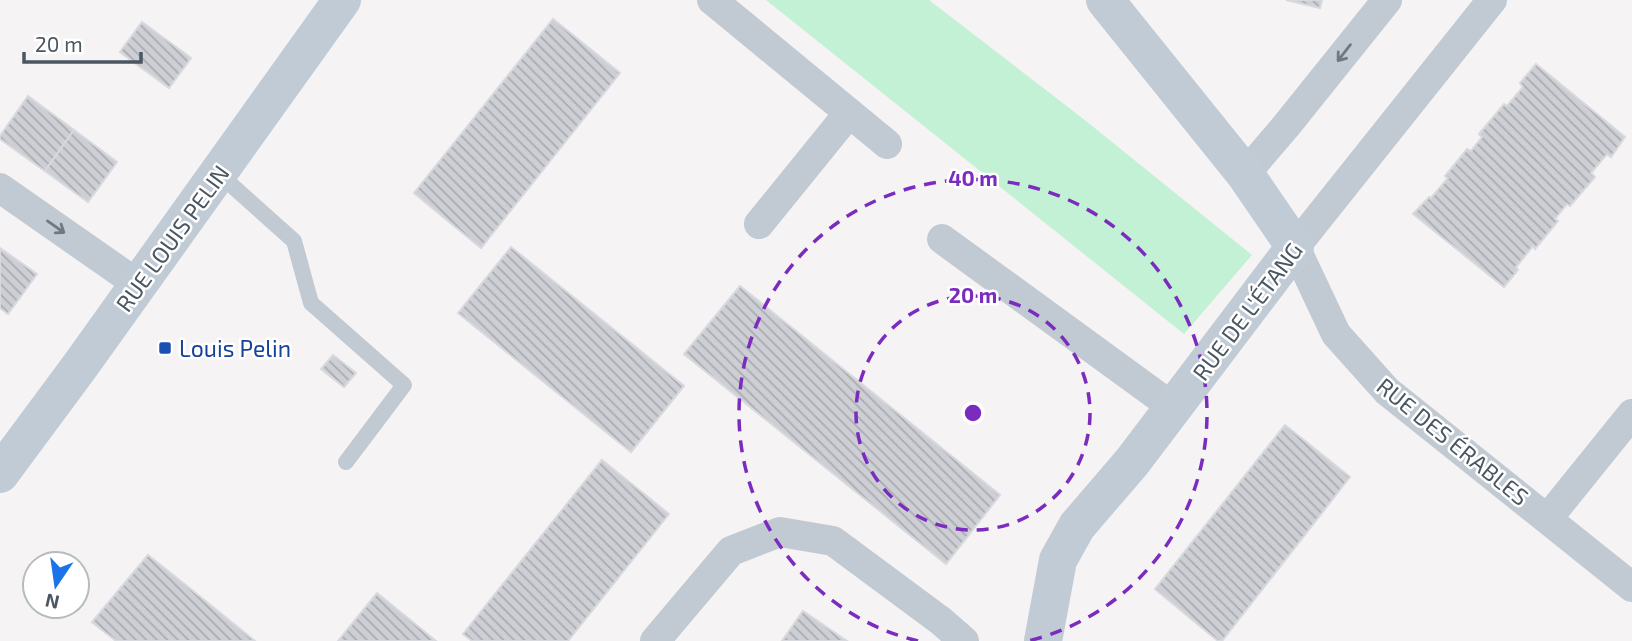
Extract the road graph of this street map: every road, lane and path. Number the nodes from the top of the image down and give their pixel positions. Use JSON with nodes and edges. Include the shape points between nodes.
{"nodes":[{"id":1,"x":342,"y":0,"type":"edge"},
{"id":2,"x":712,"y":0,"type":"edge"},
{"id":3,"x":1105,"y":0,"type":"edge"},
{"id":4,"x":1387,"y":0,"type":"edge"},
{"id":5,"x":1492,"y":0,"type":"edge"},
{"id":6,"x":849,"y":113,"type":"junction"},
{"id":7,"x":887,"y":144,"type":"dead end"},
{"id":8,"x":218,"y":173,"type":"junction"},
{"id":9,"x":1245,"y":174,"type":"junction"},
{"id":10,"x":0,"y":188,"type":"edge"},
{"id":11,"x":759,"y":224,"type":"dead end"},
{"id":12,"x":942,"y":239,"type":"dead end"},
{"id":13,"x":1295,"y":247,"type":"junction"},
{"id":14,"x":139,"y":285,"type":"junction"},
{"id":15,"x":1174,"y":408,"type":"junction"},
{"id":16,"x":1632,"y":414,"type":"edge"},
{"id":17,"x":346,"y":462,"type":"dead end"},
{"id":18,"x":0,"y":474,"type":"edge"},
{"id":19,"x":1548,"y":518,"type":"junction"},
{"id":20,"x":1632,"y":587,"type":"edge"},
{"id":21,"x":655,"y":641,"type":"edge"},
{"id":22,"x":964,"y":641,"type":"edge"},
{"id":23,"x":1043,"y":641,"type":"edge"}],
"edges":[{"from":1,"to":8,"type":"street","name":"RUE LOUIS PELIN"},
{"from":2,"to":6,"type":"street"},
{"from":3,"to":9,"type":"street","name":"RUE DES ÉRABLES"},
{"from":4,"to":9,"type":"street","one_way":true},
{"from":5,"to":13,"type":"street","name":"RUE DE L'ÉTANG"},
{"from":6,"to":7,"type":"street"},
{"from":6,"to":11,"type":"street"},
{"from":8,"to":14,"type":"street","name":"RUE LOUIS PELIN"},
{"from":8,"to":17,"type":"lane","via":[[295,241],[311,303],[404,385]]},
{"from":9,"to":13,"type":"street","name":"RUE DES ÉRABLES"},
{"from":10,"to":14,"type":"street","one_way":true},
{"from":12,"to":15,"type":"street"},
{"from":13,"to":15,"type":"street","name":"RUE DE L'ÉTANG"},
{"from":13,"to":19,"type":"street","name":"RUE DES ÉRABLES","via":[[1336,334],[1387,391]]},
{"from":14,"to":18,"type":"street","name":"RUE LOUIS PELIN"},
{"from":15,"to":23,"type":"street","name":"RUE DE L'ÉTANG","via":[[1066,545],[1058,560]]},
{"from":16,"to":19,"type":"street"},
{"from":19,"to":20,"type":"street","name":"RUE DES ÉRABLES"},
{"from":21,"to":22,"type":"street","via":[[732,551],[780,532],[834,541]]}]}
